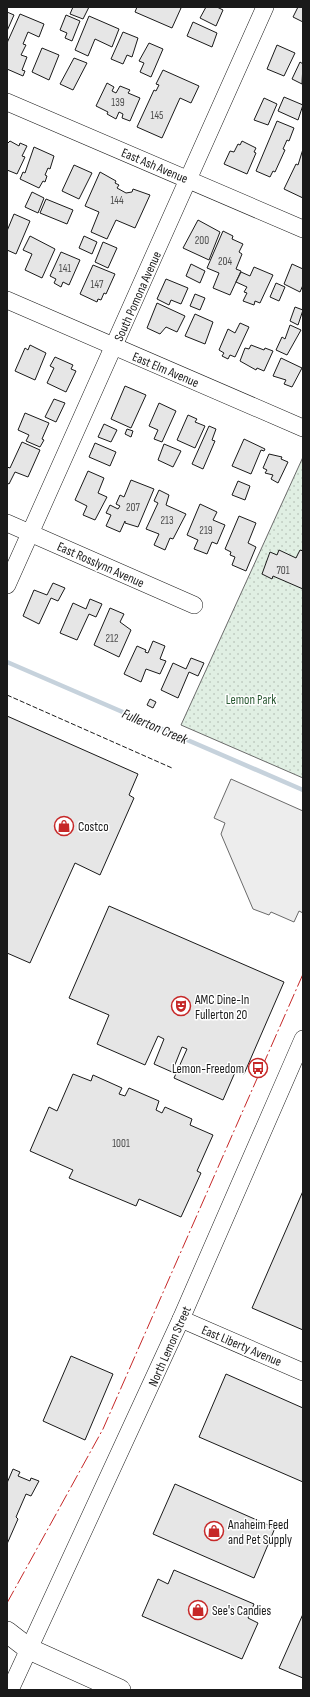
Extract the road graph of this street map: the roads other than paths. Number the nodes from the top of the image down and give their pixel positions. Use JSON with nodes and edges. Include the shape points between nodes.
{"nodes":[{"id":1,"x":265,"y":7,"type":"edge"},
{"id":2,"x":7,"y":102,"type":"edge"},
{"id":3,"x":189,"y":180,"type":"junction"},
{"id":4,"x":303,"y":229,"type":"edge"},
{"id":5,"x":7,"y":300,"type":"edge"},
{"id":6,"x":114,"y":347,"type":"junction"},
{"id":7,"x":303,"y":428,"type":"edge"},
{"id":8,"x":7,"y":523,"type":"edge"},
{"id":9,"x":31,"y":533,"type":"junction"},
{"id":10,"x":7,"y":585,"type":"edge"},
{"id":11,"x":194,"y":605,"type":"dead end"},
{"id":12,"x":303,"y":1039,"type":"edge"},
{"id":13,"x":181,"y":1319,"type":"junction"},
{"id":14,"x":303,"y":1372,"type":"edge"},
{"id":15,"x":7,"y":1632,"type":"edge"},
{"id":16,"x":29,"y":1649,"type":"junction"},
{"id":17,"x":7,"y":1650,"type":"edge"},
{"id":18,"x":10,"y":1690,"type":"edge"},
{"id":19,"x":120,"y":1690,"type":"edge"}],
"edges":[{"from":1,"to":3,"type":"street","name":"South Pomona Avenue"},
{"from":2,"to":3,"type":"street","name":"East Ash Avenue"},
{"from":3,"to":4,"type":"street","name":"East Ash Avenue"},
{"from":3,"to":6,"type":"street","name":"South Pomona Avenue"},
{"from":5,"to":6,"type":"street","name":"East Elm Avenue"},
{"from":6,"to":7,"type":"street","name":"East Elm Avenue"},
{"from":6,"to":9,"type":"street","name":"South Pomona Avenue"},
{"from":8,"to":9,"type":"street","name":"East Rosslynn Avenue"},
{"from":9,"to":10,"type":"street","name":"South Pomona Avenue"},
{"from":9,"to":11,"type":"street","name":"East Rosslynn Avenue"},
{"from":12,"to":13,"type":"street","name":"North Lemon Street"},
{"from":13,"to":14,"type":"street","name":"East Liberty Avenue"},
{"from":13,"to":16,"type":"street","name":"North Lemon Street"},
{"from":15,"to":16,"type":"main road"},
{"from":16,"to":17,"type":"main road"},
{"from":16,"to":18,"type":"street","name":"North Lemon Street"},
{"from":16,"to":19,"type":"main road"}]}
